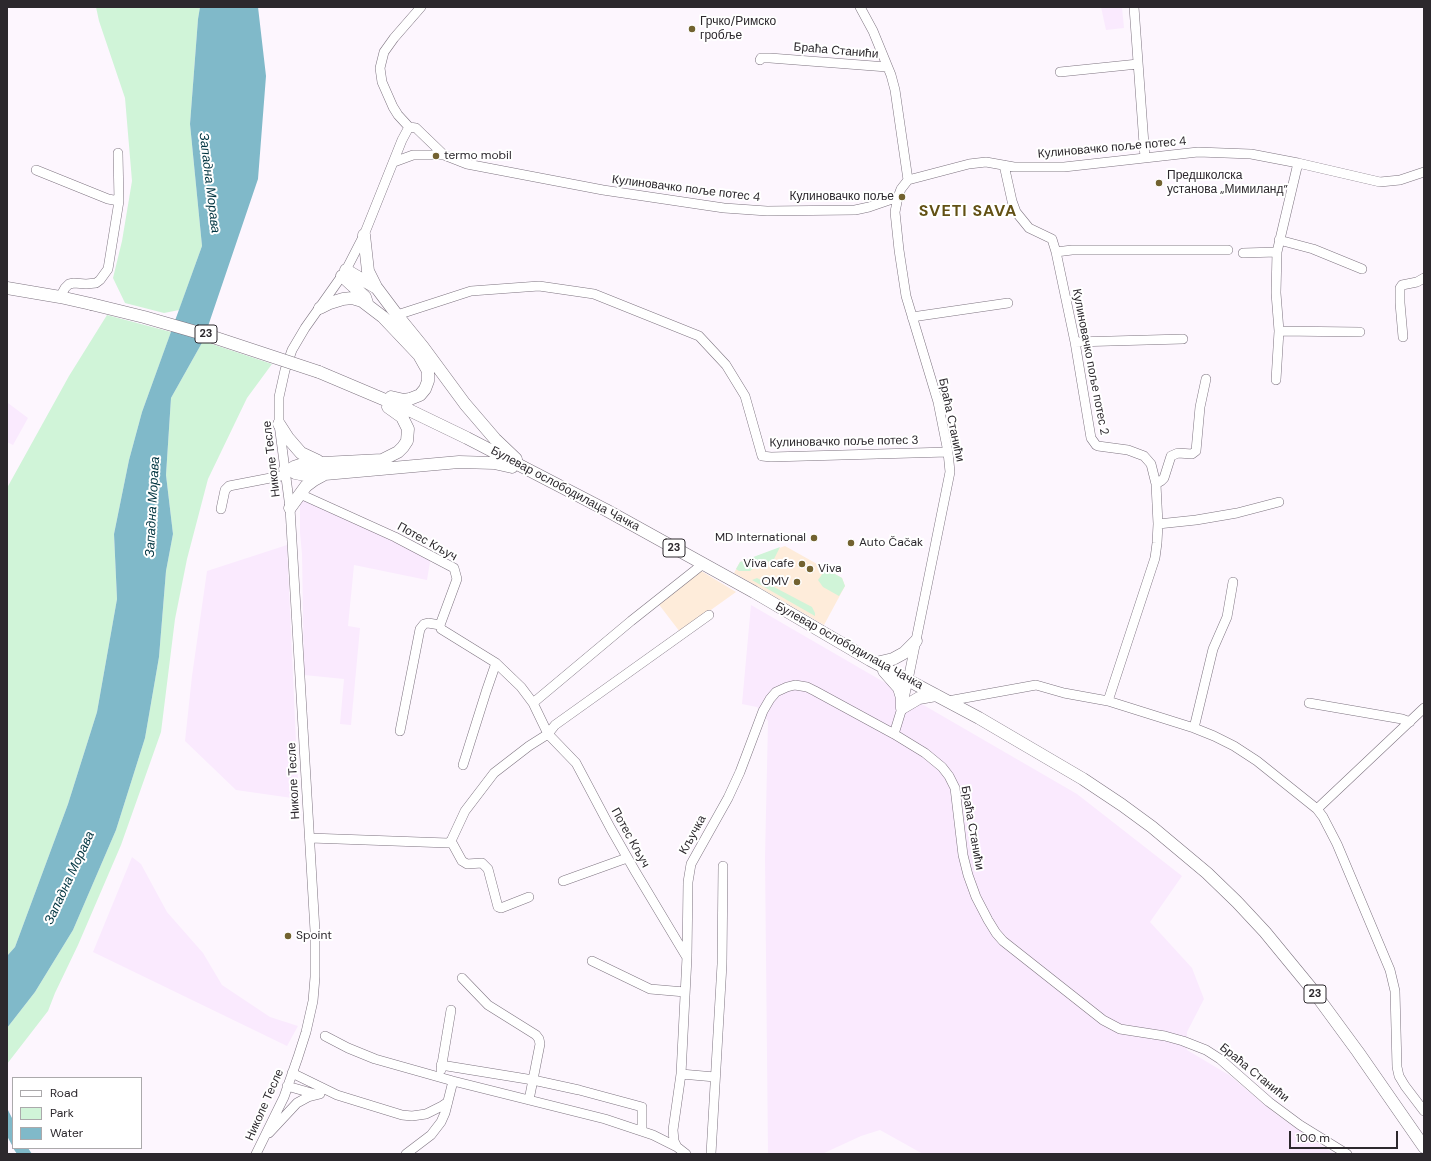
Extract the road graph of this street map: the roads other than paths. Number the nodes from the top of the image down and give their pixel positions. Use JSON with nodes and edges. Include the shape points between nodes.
{"nodes":[{"id":1,"x":421,"y":7,"type":"edge"},
{"id":2,"x":860,"y":7,"type":"edge"},
{"id":3,"x":1134,"y":7,"type":"edge"},
{"id":4,"x":760,"y":60,"type":"dead end"},
{"id":5,"x":1138,"y":64,"type":"junction"},
{"id":6,"x":888,"y":67,"type":"junction"},
{"id":7,"x":1060,"y":72,"type":"dead end"},
{"id":8,"x":409,"y":126,"type":"junction"},
{"id":9,"x":118,"y":153,"type":"dead end"},
{"id":10,"x":444,"y":154,"type":"junction"},
{"id":11,"x":1145,"y":158,"type":"junction"},
{"id":12,"x":394,"y":162,"type":"junction"},
{"id":13,"x":1298,"y":163,"type":"junction"},
{"id":14,"x":1004,"y":165,"type":"junction"},
{"id":15,"x":36,"y":170,"type":"dead end"},
{"id":16,"x":1424,"y":172,"type":"edge"},
{"id":17,"x":908,"y":180,"type":"junction"},
{"id":18,"x":898,"y":197,"type":"junction"},
{"id":19,"x":119,"y":201,"type":"junction"},
{"id":20,"x":364,"y":235,"type":"junction"},
{"id":21,"x":1279,"y":240,"type":"junction"},
{"id":22,"x":1228,"y":250,"type":"dead end"},
{"id":23,"x":1056,"y":252,"type":"junction"},
{"id":24,"x":1277,"y":252,"type":"junction"},
{"id":25,"x":1243,"y":253,"type":"dead end"},
{"id":26,"x":1362,"y":269,"type":"dead end"},
{"id":27,"x":344,"y":273,"type":"junction"},
{"id":28,"x":1424,"y":278,"type":"edge"},
{"id":29,"x":7,"y":288,"type":"edge"},
{"id":30,"x":376,"y":288,"type":"junction"},
{"id":31,"x":60,"y":297,"type":"junction"},
{"id":32,"x":1008,"y":303,"type":"dead end"},
{"id":33,"x":369,"y":306,"type":"junction"},
{"id":34,"x":320,"y":308,"type":"junction"},
{"id":35,"x":397,"y":315,"type":"junction"},
{"id":36,"x":912,"y":317,"type":"junction"},
{"id":37,"x":1279,"y":331,"type":"junction"},
{"id":38,"x":1360,"y":332,"type":"dead end"},
{"id":39,"x":1404,"y":337,"type":"dead end"},
{"id":40,"x":1183,"y":339,"type":"dead end"},
{"id":41,"x":1075,"y":342,"type":"junction"},
{"id":42,"x":1206,"y":379,"type":"dead end"},
{"id":43,"x":1276,"y":380,"type":"dead end"},
{"id":44,"x":375,"y":396,"type":"junction"},
{"id":45,"x":279,"y":424,"type":"junction"},
{"id":46,"x":948,"y":452,"type":"junction"},
{"id":47,"x":321,"y":462,"type":"junction"},
{"id":48,"x":522,"y":467,"type":"junction"},
{"id":49,"x":287,"y":471,"type":"junction"},
{"id":50,"x":325,"y":474,"type":"junction"},
{"id":51,"x":1156,"y":484,"type":"junction"},
{"id":52,"x":300,"y":494,"type":"junction"},
{"id":53,"x":1279,"y":502,"type":"dead end"},
{"id":54,"x":290,"y":508,"type":"junction"},
{"id":55,"x":221,"y":509,"type":"dead end"},
{"id":56,"x":1158,"y":524,"type":"junction"},
{"id":57,"x":703,"y":564,"type":"junction"},
{"id":58,"x":1233,"y":582,"type":"dead end"},
{"id":59,"x":709,"y":615,"type":"dead end"},
{"id":60,"x":440,"y":625,"type":"junction"},
{"id":61,"x":916,"y":641,"type":"junction"},
{"id":62,"x":496,"y":663,"type":"junction"},
{"id":63,"x":876,"y":663,"type":"junction"},
{"id":64,"x":908,"y":680,"type":"junction"},
{"id":65,"x":936,"y":695,"type":"junction"},
{"id":66,"x":948,"y":701,"type":"junction"},
{"id":67,"x":1108,"y":701,"type":"junction"},
{"id":68,"x":533,"y":703,"type":"junction"},
{"id":69,"x":1309,"y":703,"type":"dead end"},
{"id":70,"x":902,"y":708,"type":"junction"},
{"id":71,"x":1424,"y":708,"type":"edge"},
{"id":72,"x":1410,"y":722,"type":"junction"},
{"id":73,"x":1194,"y":728,"type":"junction"},
{"id":74,"x":400,"y":731,"type":"dead end"},
{"id":75,"x":548,"y":734,"type":"junction"},
{"id":76,"x":894,"y":734,"type":"junction"},
{"id":77,"x":463,"y":765,"type":"dead end"},
{"id":78,"x":1317,"y":808,"type":"junction"},
{"id":79,"x":310,"y":838,"type":"junction"},
{"id":80,"x":451,"y":841,"type":"junction"},
{"id":81,"x":627,"y":858,"type":"junction"},
{"id":82,"x":723,"y":866,"type":"dead end"},
{"id":83,"x":563,"y":881,"type":"dead end"},
{"id":84,"x":529,"y":897,"type":"dead end"},
{"id":85,"x":687,"y":957,"type":"junction"},
{"id":86,"x":592,"y":961,"type":"dead end"},
{"id":87,"x":462,"y":978,"type":"dead end"},
{"id":88,"x":685,"y":992,"type":"junction"},
{"id":89,"x":451,"y":1010,"type":"dead end"},
{"id":90,"x":325,"y":1036,"type":"dead end"},
{"id":91,"x":442,"y":1065,"type":"junction"},
{"id":92,"x":292,"y":1073,"type":"junction"},
{"id":93,"x":681,"y":1074,"type":"junction"},
{"id":94,"x":439,"y":1077,"type":"junction"},
{"id":95,"x":715,"y":1077,"type":"junction"},
{"id":96,"x":533,"y":1080,"type":"junction"},
{"id":97,"x":454,"y":1081,"type":"junction"},
{"id":98,"x":288,"y":1086,"type":"junction"},
{"id":99,"x":320,"y":1094,"type":"junction"},
{"id":100,"x":337,"y":1095,"type":"junction"},
{"id":101,"x":529,"y":1100,"type":"junction"},
{"id":102,"x":448,"y":1102,"type":"junction"},
{"id":103,"x":1424,"y":1111,"type":"edge"},
{"id":104,"x":426,"y":1114,"type":"junction"},
{"id":105,"x":436,"y":1128,"type":"junction"},
{"id":106,"x":642,"y":1131,"type":"junction"},
{"id":107,"x":265,"y":1136,"type":"junction"},
{"id":108,"x":677,"y":1147,"type":"junction"},
{"id":109,"x":1424,"y":1147,"type":"edge"},
{"id":110,"x":256,"y":1154,"type":"edge"},
{"id":111,"x":406,"y":1154,"type":"edge"},
{"id":112,"x":686,"y":1154,"type":"edge"},
{"id":113,"x":711,"y":1154,"type":"edge"},
{"id":114,"x":1347,"y":1154,"type":"edge"}],
"edges":[{"from":1,"to":8,"type":"street","name":"Кулиновачко поље потес 4","via":[[384,52],[380,68],[382,82],[393,107]]},
{"from":2,"to":6,"type":"street","name":"Браћа Станићи"},
{"from":3,"to":5,"type":"street"},
{"from":4,"to":6,"type":"street","name":"Браћа Станићи","via":[[770,58]]},
{"from":5,"to":7,"type":"street"},
{"from":5,"to":11,"type":"street"},
{"from":6,"to":17,"type":"street","name":"Браћа Станићи","via":[[895,90]]},
{"from":8,"to":10,"type":"street","name":"Кулиновачко поље потес 4","via":[[416,128]]},
{"from":8,"to":12,"type":"street"},
{"from":9,"to":19,"type":"street"},
{"from":10,"to":12,"type":"street","name":"Кулиновачко поље потес 4","via":[[413,155]]},
{"from":10,"to":18,"type":"street","name":"Кулиновачко поље потес 4","via":[[467,164],[603,190],[724,208],[767,211],[855,210]]},
{"from":11,"to":13,"type":"street","name":"Кулиновачко поље потес 4","via":[[1198,152],[1251,154]]},
{"from":11,"to":14,"type":"street","name":"Кулиновачко поље потес 4","via":[[1064,167],[1030,168]]},
{"from":12,"to":20,"type":"street"},
{"from":13,"to":16,"type":"street","name":"Кулиновачко поље потес 4","via":[[1380,182],[1400,180]]},
{"from":13,"to":21,"type":"street"},
{"from":14,"to":17,"type":"street","name":"Кулиновачко поље потес 4","via":[[986,162],[969,164]]},
{"from":14,"to":23,"type":"street","name":"Кулиновачко поље потес 2","via":[[1016,212],[1029,228],[1052,239]]},
{"from":15,"to":19,"type":"street"},
{"from":17,"to":18,"type":"street"},
{"from":18,"to":36,"type":"street","name":"Браћа Станићи","via":[[896,212],[899,250]]},
{"from":19,"to":31,"type":"street","via":[[106,274],[91,284],[69,284]]},
{"from":20,"to":27,"type":"street"},
{"from":20,"to":30,"type":"main road","via":[[368,271]]},
{"from":21,"to":24,"type":"street"},
{"from":21,"to":26,"type":"street","via":[[1313,249]]},
{"from":22,"to":23,"type":"street"},
{"from":23,"to":41,"type":"street","name":"Кулиновачко поље потес 2"},
{"from":24,"to":25,"type":"street"},
{"from":24,"to":37,"type":"street","via":[[1276,293]]},
{"from":27,"to":30,"type":"main road"},
{"from":27,"to":33,"type":"main road","via":[[365,297]]},
{"from":27,"to":34,"type":"street"},
{"from":28,"to":39,"type":"street","via":[[1400,288]]},
{"from":29,"to":31,"type":"main road","name":"Булевар ослободилаца Чачка","number":"23"},
{"from":30,"to":35,"type":"main road"},
{"from":31,"to":44,"type":"main road","name":"Булевар ослободилаца Чачка","number":"23","bridge":true,"via":[[193,331],[267,354],[319,372]]},
{"from":32,"to":36,"type":"street"},
{"from":33,"to":34,"type":"main road","via":[[362,301],[347,298],[330,302]]},
{"from":33,"to":44,"type":"main road","via":[[413,348],[423,361],[429,376],[425,389],[413,398],[404,400]]},
{"from":34,"to":45,"type":"street","name":"Николе Тесле","via":[[292,350],[279,397]]},
{"from":35,"to":46,"type":"street","name":"Кулиновачко поље потес 3","via":[[471,291],[539,286],[594,294],[699,336],[726,365],[745,396],[762,456]]},
{"from":35,"to":48,"type":"main road","via":[[465,404]]},
{"from":36,"to":46,"type":"street","name":"Браћа Станићи","via":[[938,402]]},
{"from":37,"to":38,"type":"street"},
{"from":37,"to":43,"type":"street"},
{"from":40,"to":41,"type":"street"},
{"from":41,"to":51,"type":"street","name":"Кулиновачко поље потес 2","via":[[1093,442],[1098,446],[1128,450],[1144,456],[1151,464]]},
{"from":42,"to":51,"type":"street","via":[[1200,407],[1196,451],[1192,454],[1178,453],[1171,456],[1164,478]]},
{"from":44,"to":47,"type":"main road","via":[[404,420],[408,437],[403,447],[382,460]]},
{"from":44,"to":48,"type":"main road","name":"Булевар ослободилаца Чачка","number":"23","via":[[467,438]]},
{"from":45,"to":47,"type":"main road","via":[[305,456]]},
{"from":45,"to":49,"type":"street","name":"Николе Тесле"},
{"from":46,"to":61,"type":"street","name":"Браћа Станићи","via":[[950,472]]},
{"from":47,"to":49,"type":"main road","via":[[294,466]]},
{"from":48,"to":50,"type":"main road","via":[[459,462]]},
{"from":48,"to":57,"type":"main road","name":"Булевар ослободилаца Чачка","number":"23"},
{"from":49,"to":50,"type":"main road","via":[[305,475]]},
{"from":49,"to":54,"type":"street","name":"Николе Тесле"},
{"from":49,"to":55,"type":"street","via":[[229,486],[225,490]]},
{"from":50,"to":52,"type":"main road","via":[[310,483]]},
{"from":51,"to":56,"type":"street","name":"Кулиновачко поље потес 2"},
{"from":52,"to":54,"type":"main road"},
{"from":52,"to":60,"type":"street","name":"Потес Кључ","via":[[395,537],[454,568],[457,579]]},
{"from":53,"to":56,"type":"street","via":[[1230,514]]},
{"from":54,"to":79,"type":"street","name":"Николе Тесле"},
{"from":56,"to":67,"type":"street","name":"Кулиновачко поље потес 2","via":[[1155,558]]},
{"from":57,"to":63,"type":"main road","name":"Булевар ослободилаца Чачка","number":"23"},
{"from":57,"to":68,"type":"street"},
{"from":58,"to":73,"type":"street","via":[[1227,617],[1213,649]]},
{"from":59,"to":75,"type":"street","via":[[555,725]]},
{"from":60,"to":62,"type":"street","name":"Потес Кључ","via":[[441,629]]},
{"from":60,"to":74,"type":"street","via":[[426,624],[420,628]]},
{"from":61,"to":63,"type":"main road","via":[[904,653]]},
{"from":61,"to":64,"type":"street","name":"Браћа Станићи"},
{"from":62,"to":68,"type":"street","name":"Потес Кључ","via":[[521,687]]},
{"from":62,"to":77,"type":"street"},
{"from":63,"to":64,"type":"main road","name":"Булевар ослободилаца Чачка","number":"23"},
{"from":63,"to":70,"type":"main road","via":[[892,678],[898,688]]},
{"from":64,"to":65,"type":"main road","name":"Булевар ослободилаца Чачка","number":"23"},
{"from":64,"to":70,"type":"street","name":"Браћа Станићи"},
{"from":65,"to":66,"type":"main road","name":"Булевар ослободилаца Чачка","number":"23"},
{"from":65,"to":70,"type":"main road","via":[[919,698]]},
{"from":66,"to":67,"type":"street","via":[[1036,685]]},
{"from":66,"to":109,"type":"main road","name":"Булевар ослободилаца Чачка","number":"23","via":[[1083,779],[1187,855],[1228,893],[1277,946],[1311,988]]},
{"from":67,"to":73,"type":"street"},
{"from":68,"to":75,"type":"street","name":"Потес Кључ"},
{"from":69,"to":72,"type":"street"},
{"from":70,"to":76,"type":"street","name":"Браћа Станићи"},
{"from":71,"to":72,"type":"street"},
{"from":72,"to":78,"type":"street"},
{"from":73,"to":78,"type":"street","via":[[1234,746]]},
{"from":75,"to":80,"type":"street","via":[[494,773],[465,811]]},
{"from":75,"to":81,"type":"street","name":"Потес Кључ","via":[[576,763]]},
{"from":76,"to":85,"type":"street","name":"Кључка","via":[[807,687],[787,687],[776,692],[763,712],[728,798],[691,864],[688,882]]},
{"from":76,"to":114,"type":"street","name":"Браћа Станићи","via":[[938,762],[949,776],[955,788],[968,875],[988,920],[1003,941],[1103,1020],[1120,1029],[1165,1036],[1206,1050],[1220,1059],[1259,1094]]},
{"from":78,"to":103,"type":"street","via":[[1336,844],[1390,970],[1395,991],[1399,1076]]},
{"from":79,"to":80,"type":"street","via":[[448,844]]},
{"from":79,"to":92,"type":"street","name":"Николе Тесле","via":[[315,978],[306,1032]]},
{"from":80,"to":84,"type":"street","via":[[462,861],[467,864],[482,863],[488,869],[498,907],[502,908]]},
{"from":81,"to":83,"type":"street"},
{"from":81,"to":85,"type":"street","name":"Потес Кључ"},
{"from":82,"to":95,"type":"street","via":[[722,964]]},
{"from":85,"to":88,"type":"street","name":"Кључка"},
{"from":86,"to":88,"type":"street","via":[[650,989]]},
{"from":87,"to":96,"type":"street","via":[[488,1005],[539,1039]]},
{"from":88,"to":93,"type":"street","name":"Кључка"},
{"from":89,"to":91,"type":"street"},
{"from":90,"to":94,"type":"street","via":[[375,1059]]},
{"from":91,"to":94,"type":"street"},
{"from":91,"to":96,"type":"street"},
{"from":92,"to":98,"type":"street","name":"Николе Тесле"},
{"from":92,"to":100,"type":"street"},
{"from":93,"to":95,"type":"street"},
{"from":93,"to":108,"type":"street","name":"Кључка","via":[[673,1130]]},
{"from":94,"to":97,"type":"street"},
{"from":95,"to":113,"type":"street"},
{"from":96,"to":101,"type":"street"},
{"from":96,"to":106,"type":"street","via":[[642,1107]]},
{"from":97,"to":101,"type":"street"},
{"from":97,"to":102,"type":"street"},
{"from":98,"to":99,"type":"street"},
{"from":98,"to":107,"type":"street","name":"Николе Тесле"},
{"from":99,"to":100,"type":"street"},
{"from":99,"to":107,"type":"street","via":[[296,1103]]},
{"from":100,"to":104,"type":"street","via":[[402,1115]]},
{"from":101,"to":106,"type":"street"},
{"from":102,"to":104,"type":"street"},
{"from":102,"to":105,"type":"street","via":[[441,1122]]},
{"from":104,"to":105,"type":"street"},
{"from":105,"to":111,"type":"street","via":[[431,1135]]},
{"from":106,"to":108,"type":"street"},
{"from":107,"to":110,"type":"street","name":"Николе Тесле"},
{"from":108,"to":112,"type":"street"}]}
